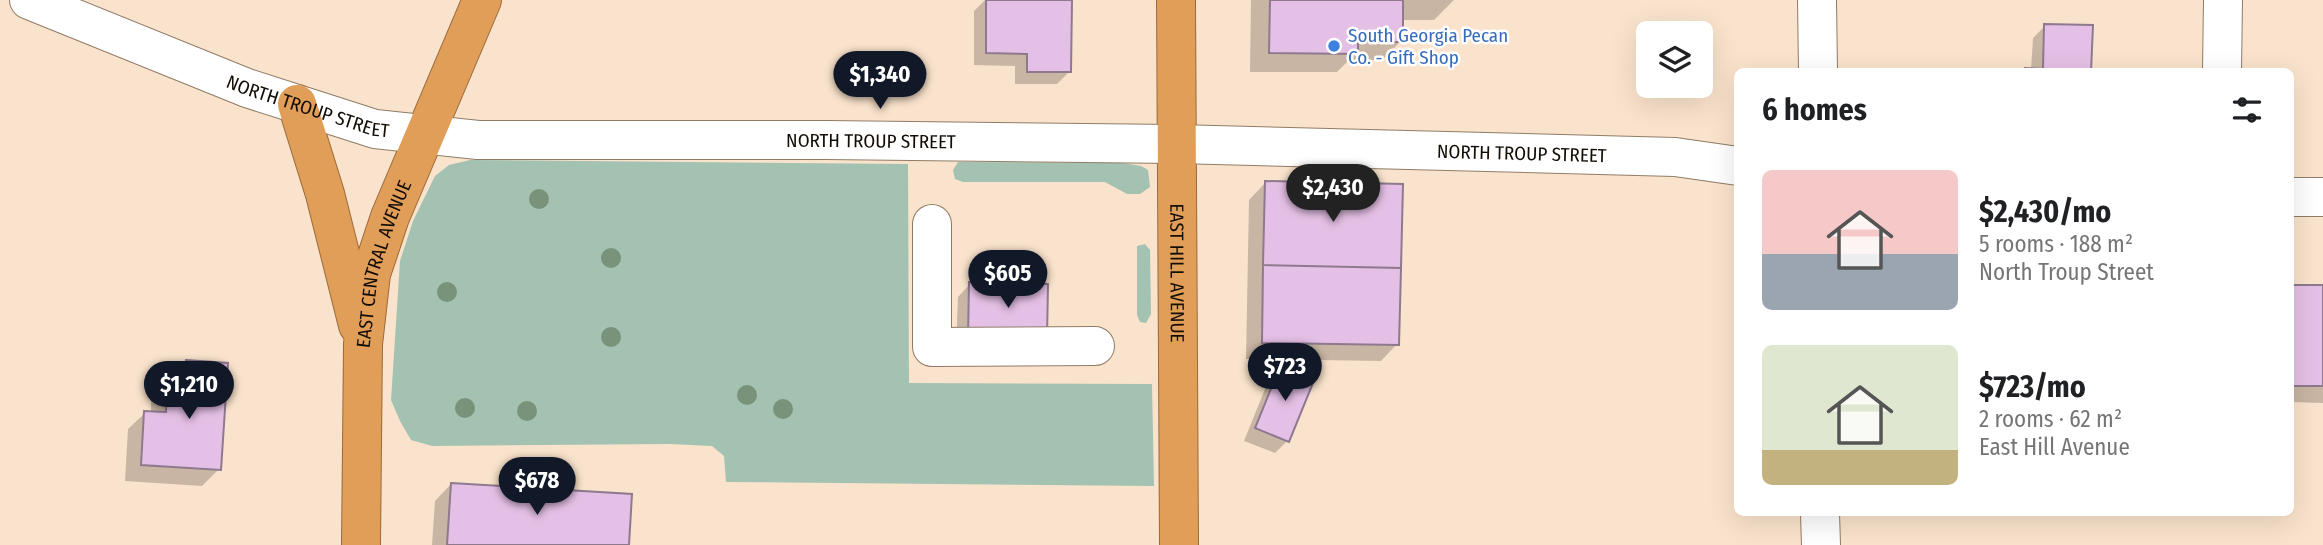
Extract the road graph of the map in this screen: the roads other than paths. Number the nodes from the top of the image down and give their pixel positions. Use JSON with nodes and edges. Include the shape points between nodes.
{"nodes":[{"id":1,"x":29,"y":0,"type":"edge"},
{"id":2,"x":482,"y":0,"type":"edge"},
{"id":3,"x":1176,"y":0,"type":"edge"},
{"id":4,"x":1816,"y":0,"type":"edge"},
{"id":5,"x":2223,"y":0,"type":"edge"},
{"id":6,"x":1818,"y":68,"type":"edge"},
{"id":7,"x":2222,"y":68,"type":"edge"},
{"id":8,"x":297,"y":104,"type":"junction"},
{"id":9,"x":425,"y":135,"type":"junction"},
{"id":10,"x":1176,"y":144,"type":"junction"},
{"id":11,"x":1734,"y":165,"type":"edge"},
{"id":12,"x":2294,"y":197,"type":"edge"},
{"id":13,"x":2323,"y":197,"type":"edge"},
{"id":14,"x":932,"y":224,"type":"dead end"},
{"id":15,"x":363,"y":344,"type":"junction"},
{"id":16,"x":1096,"y":346,"type":"dead end"},
{"id":17,"x":1821,"y":516,"type":"edge"},
{"id":18,"x":361,"y":545,"type":"edge"},
{"id":19,"x":1179,"y":545,"type":"edge"},
{"id":20,"x":1821,"y":545,"type":"edge"}],
"edges":[{"from":1,"to":8,"type":"street","name":"NORTH TROUP STREET"},
{"from":2,"to":9,"type":"highway","name":"EAST CENTRAL AVENUE"},
{"from":3,"to":10,"type":"highway","name":"EAST HILL AVENUE"},
{"from":4,"to":6,"type":"street"},
{"from":5,"to":7,"type":"street"},
{"from":8,"to":9,"type":"street","name":"NORTH TROUP STREET","via":[[375,129]]},
{"from":8,"to":15,"type":"highway"},
{"from":9,"to":10,"type":"street","name":"NORTH TROUP STREET","via":[[478,140]]},
{"from":9,"to":15,"type":"highway","name":"EAST CENTRAL AVENUE","via":[[372,274]]},
{"from":10,"to":11,"type":"street","name":"NORTH TROUP STREET","via":[[1675,157]]},
{"from":10,"to":19,"type":"highway","name":"EAST HILL AVENUE"},
{"from":12,"to":13,"type":"street"},
{"from":14,"to":16,"type":"street","via":[[932,347]]},
{"from":15,"to":18,"type":"highway","name":"EAST CENTRAL AVENUE"},
{"from":17,"to":20,"type":"street"}]}
